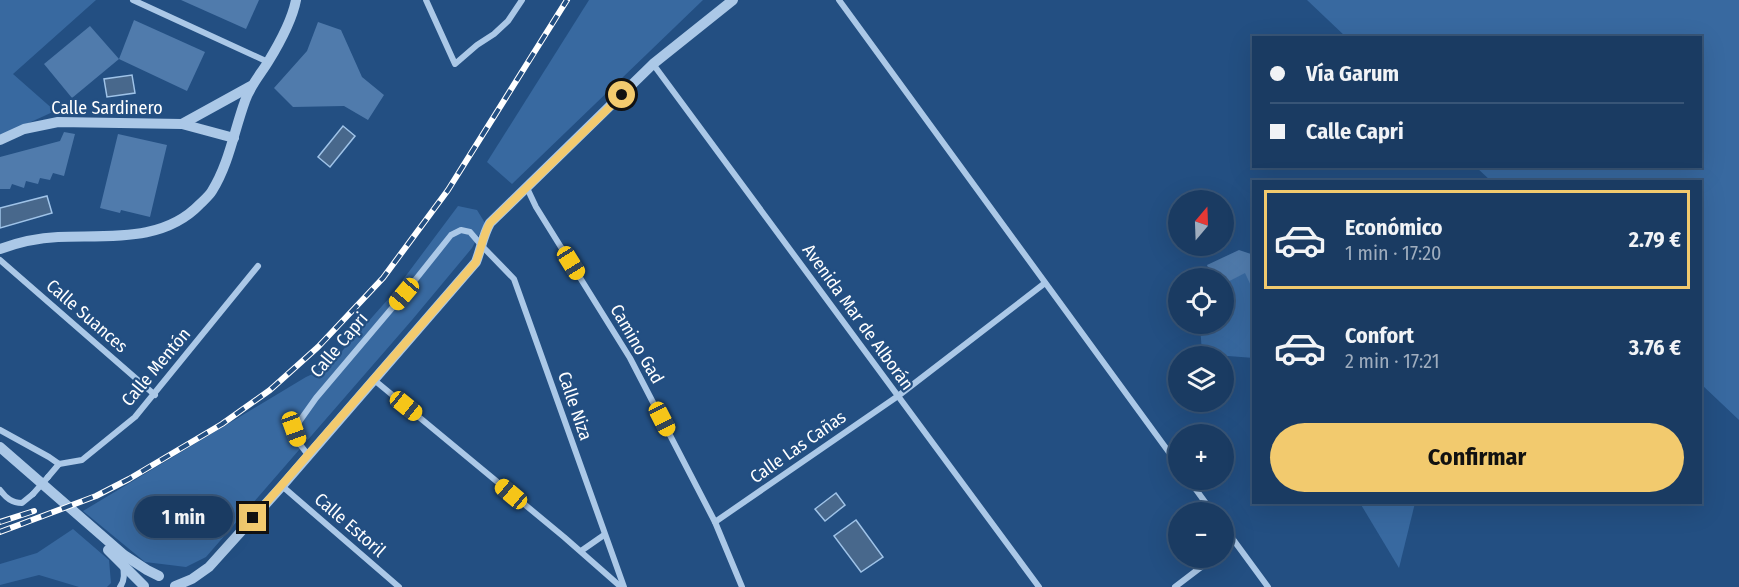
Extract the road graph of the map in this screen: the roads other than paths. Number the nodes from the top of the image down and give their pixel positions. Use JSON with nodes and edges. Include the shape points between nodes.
{"nodes":[{"id":1,"x":134,"y":0,"type":"edge"},
{"id":2,"x":296,"y":0,"type":"edge"},
{"id":3,"x":426,"y":0,"type":"edge"},
{"id":4,"x":522,"y":0,"type":"edge"},
{"id":5,"x":733,"y":0,"type":"edge"},
{"id":6,"x":839,"y":0,"type":"edge"},
{"id":7,"x":268,"y":62,"type":"junction"},
{"id":8,"x":653,"y":64,"type":"junction"},
{"id":9,"x":251,"y":86,"type":"junction"},
{"id":10,"x":182,"y":124,"type":"junction"},
{"id":11,"x":234,"y":138,"type":"junction"},
{"id":12,"x":0,"y":140,"type":"edge"},
{"id":13,"x":527,"y":188,"type":"junction"},
{"id":14,"x":482,"y":246,"type":"junction"},
{"id":15,"x":0,"y":249,"type":"edge"},
{"id":16,"x":0,"y":260,"type":"edge"},
{"id":17,"x":258,"y":266,"type":"dead end"},
{"id":18,"x":1045,"y":283,"type":"junction"},
{"id":19,"x":373,"y":379,"type":"junction"},
{"id":20,"x":154,"y":395,"type":"junction"},
{"id":21,"x":898,"y":396,"type":"junction"},
{"id":22,"x":0,"y":430,"type":"edge"},
{"id":23,"x":0,"y":447,"type":"edge"},
{"id":24,"x":1168,"y":451,"type":"edge"},
{"id":25,"x":0,"y":455,"type":"edge"},
{"id":26,"x":308,"y":455,"type":"junction"},
{"id":27,"x":59,"y":464,"type":"junction"},
{"id":28,"x":282,"y":486,"type":"junction"},
{"id":29,"x":0,"y":490,"type":"edge"},
{"id":30,"x":715,"y":522,"type":"junction"},
{"id":31,"x":604,"y":535,"type":"junction"},
{"id":32,"x":1234,"y":541,"type":"edge"},
{"id":33,"x":581,"y":551,"type":"junction"},
{"id":34,"x":123,"y":564,"type":"junction"},
{"id":35,"x":1200,"y":568,"type":"edge"},
{"id":36,"x":159,"y":576,"type":"junction"},
{"id":37,"x":144,"y":586,"type":"edge"},
{"id":38,"x":175,"y":586,"type":"edge"},
{"id":39,"x":120,"y":587,"type":"edge"},
{"id":40,"x":399,"y":587,"type":"edge"},
{"id":41,"x":623,"y":587,"type":"edge"},
{"id":42,"x":742,"y":587,"type":"edge"},
{"id":43,"x":1039,"y":587,"type":"edge"},
{"id":44,"x":1176,"y":587,"type":"edge"},
{"id":45,"x":1268,"y":587,"type":"edge"}],
"edges":[{"from":1,"to":7,"type":"street"},
{"from":2,"to":7,"type":"street"},
{"from":3,"to":4,"type":"street","via":[[455,64],[508,21]]},
{"from":5,"to":8,"type":"street"},
{"from":6,"to":18,"type":"street"},
{"from":7,"to":9,"type":"street"},
{"from":8,"to":13,"type":"street"},
{"from":8,"to":21,"type":"street","name":"Avenida Mar de Alborán"},
{"from":9,"to":10,"type":"street","name":"Calle Sardinero"},
{"from":9,"to":11,"type":"street"},
{"from":10,"to":11,"type":"street","name":"Calle Sardinero"},
{"from":10,"to":12,"type":"street","name":"Calle Sardinero","via":[[58,122],[24,129]]},
{"from":11,"to":15,"type":"street","via":[[212,193],[190,214],[164,228],[129,236],[56,237]]},
{"from":13,"to":14,"type":"street","via":[[490,223]]},
{"from":13,"to":30,"type":"street","name":"Camino Gad","via":[[630,358]]},
{"from":14,"to":19,"type":"street","via":[[476,262]]},
{"from":14,"to":26,"type":"street","name":"Calle Capri","via":[[470,232],[461,230],[451,235],[294,429]]},
{"from":14,"to":31,"type":"street","name":"Calle Niza","via":[[514,279]]},
{"from":16,"to":20,"type":"street","name":"Calle Suances"},
{"from":17,"to":20,"type":"street","name":"Calle Mentón"},
{"from":18,"to":21,"type":"street","name":"Calle Las Cañas"},
{"from":18,"to":24,"type":"street"},
{"from":19,"to":26,"type":"street"},
{"from":19,"to":33,"type":"street"},
{"from":20,"to":27,"type":"street","name":"Calle Mentón","via":[[135,417],[82,460]]},
{"from":21,"to":30,"type":"street","name":"Calle Las Cañas"},
{"from":21,"to":43,"type":"street","name":"Avenida Mar de Alborán"},
{"from":22,"to":27,"type":"street"},
{"from":23,"to":36,"type":"street","via":[[124,555]]},
{"from":25,"to":34,"type":"street"},
{"from":26,"to":28,"type":"street"},
{"from":27,"to":29,"type":"street","bridge":true,"via":[[22,503],[14,503]]},
{"from":28,"to":38,"type":"street","via":[[209,567]]},
{"from":28,"to":40,"type":"street","name":"Calle Estoril"},
{"from":30,"to":42,"type":"street","name":"Camino Gad"},
{"from":31,"to":33,"type":"street"},
{"from":31,"to":41,"type":"street","name":"Calle Niza"},
{"from":32,"to":45,"type":"street"},
{"from":33,"to":41,"type":"street"},
{"from":34,"to":37,"type":"street"},
{"from":34,"to":39,"type":"street"},
{"from":35,"to":44,"type":"street"},
{"from":36,"to":37,"type":"street"},
{"from":36,"to":38,"type":"street","via":[[168,578]]}]}
